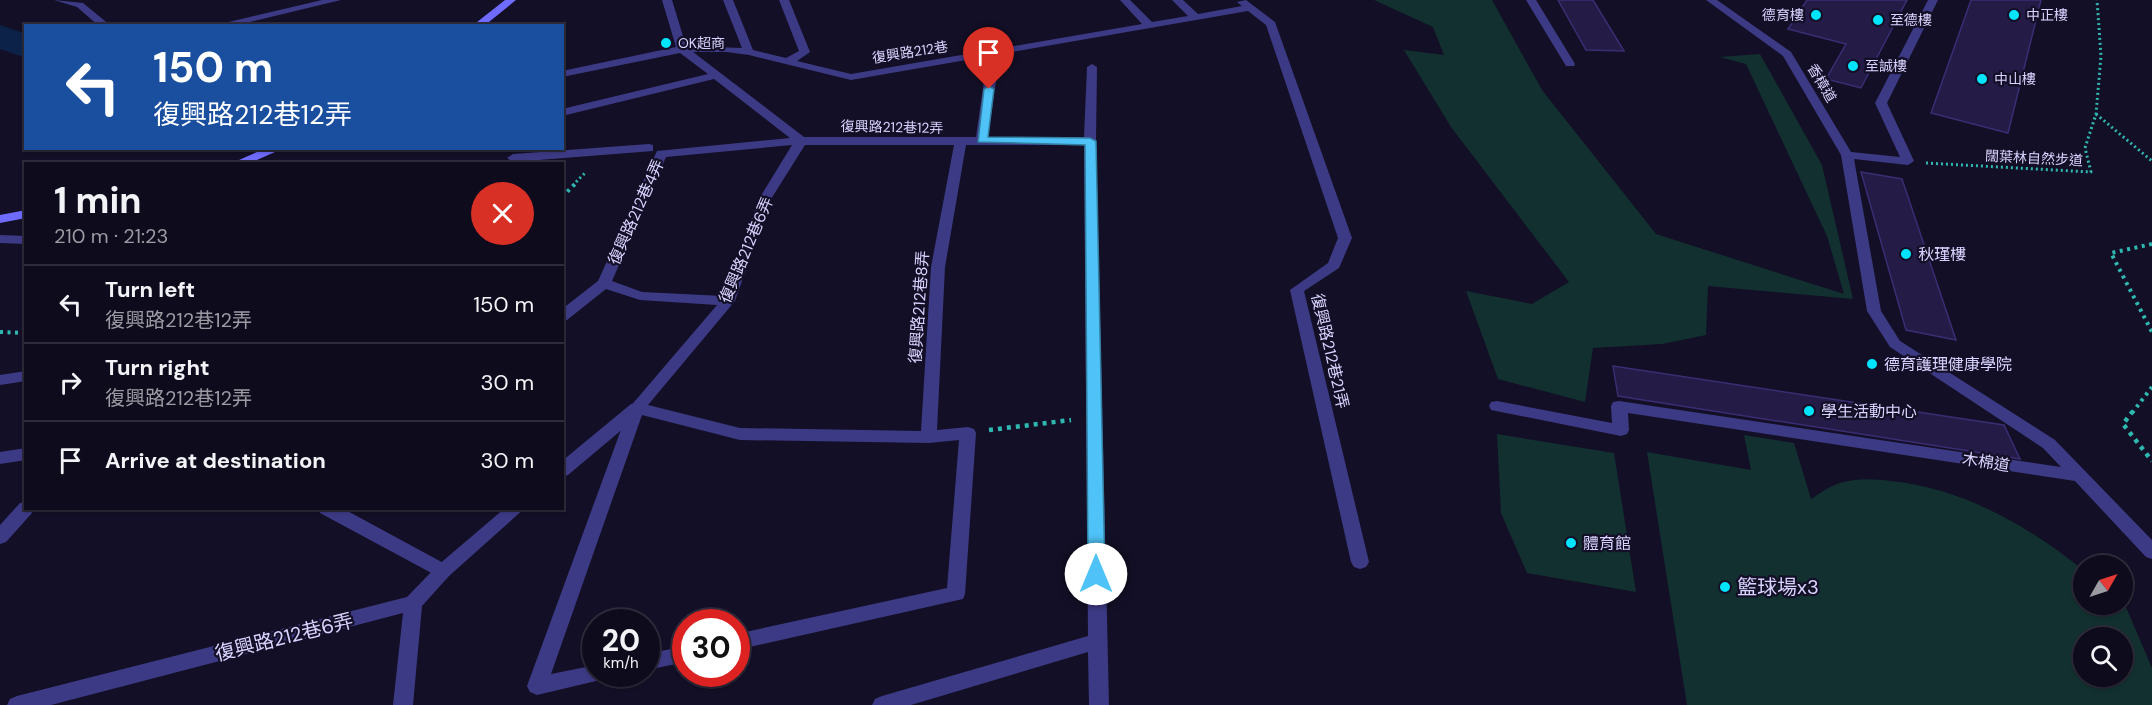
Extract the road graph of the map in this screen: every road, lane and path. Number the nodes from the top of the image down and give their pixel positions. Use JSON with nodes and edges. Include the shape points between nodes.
{"nodes":[{"id":1,"x":59,"y":0,"type":"edge"},
{"id":2,"x":336,"y":0,"type":"edge"},
{"id":3,"x":512,"y":0,"type":"edge"},
{"id":4,"x":667,"y":0,"type":"edge"},
{"id":5,"x":728,"y":0,"type":"edge"},
{"id":6,"x":784,"y":0,"type":"edge"},
{"id":7,"x":1125,"y":0,"type":"edge"},
{"id":8,"x":1177,"y":0,"type":"edge"},
{"id":9,"x":1531,"y":0,"type":"edge"},
{"id":10,"x":1711,"y":0,"type":"edge"},
{"id":11,"x":1933,"y":0,"type":"edge"},
{"id":12,"x":2097,"y":0,"type":"edge"},
{"id":13,"x":1245,"y":4,"type":"edge"},
{"id":14,"x":1197,"y":18,"type":"junction"},
{"id":15,"x":104,"y":24,"type":"edge"},
{"id":16,"x":225,"y":24,"type":"edge"},
{"id":17,"x":480,"y":24,"type":"edge"},
{"id":18,"x":1149,"y":25,"type":"junction"},
{"id":19,"x":682,"y":49,"type":"junction"},
{"id":20,"x":749,"y":52,"type":"junction"},
{"id":21,"x":786,"y":62,"type":"junction"},
{"id":22,"x":1570,"y":64,"type":"dead end"},
{"id":23,"x":1092,"y":67,"type":"dead end"},
{"id":24,"x":564,"y":74,"type":"edge"},
{"id":25,"x":715,"y":76,"type":"junction"},
{"id":26,"x":990,"y":81,"type":"dead end"},
{"id":27,"x":564,"y":112,"type":"edge"},
{"id":28,"x":2096,"y":114,"type":"junction"},
{"id":29,"x":982,"y":140,"type":"junction"},
{"id":30,"x":801,"y":141,"type":"junction"},
{"id":31,"x":1090,"y":141,"type":"junction"},
{"id":32,"x":960,"y":142,"type":"junction"},
{"id":33,"x":649,"y":148,"type":"dead end"},
{"id":34,"x":273,"y":150,"type":"edge"},
{"id":35,"x":1847,"y":155,"type":"junction"},
{"id":36,"x":512,"y":157,"type":"edge"},
{"id":37,"x":1908,"y":161,"type":"junction"},
{"id":38,"x":2152,"y":161,"type":"edge"},
{"id":39,"x":241,"y":162,"type":"edge"},
{"id":40,"x":586,"y":172,"type":"dead end"},
{"id":41,"x":564,"y":195,"type":"edge"},
{"id":42,"x":24,"y":214,"type":"edge"},
{"id":43,"x":0,"y":219,"type":"edge"},
{"id":44,"x":0,"y":239,"type":"edge"},
{"id":45,"x":24,"y":240,"type":"edge"},
{"id":46,"x":2152,"y":244,"type":"edge"},
{"id":47,"x":604,"y":284,"type":"junction"},
{"id":48,"x":728,"y":301,"type":"junction"},
{"id":49,"x":564,"y":315,"type":"edge"},
{"id":50,"x":0,"y":332,"type":"edge"},
{"id":51,"x":2152,"y":332,"type":"edge"},
{"id":52,"x":24,"y":333,"type":"edge"},
{"id":53,"x":24,"y":376,"type":"edge"},
{"id":54,"x":0,"y":380,"type":"edge"},
{"id":55,"x":2152,"y":387,"type":"edge"},
{"id":56,"x":1497,"y":406,"type":"dead end"},
{"id":57,"x":637,"y":408,"type":"junction"},
{"id":58,"x":1095,"y":417,"type":"junction"},
{"id":59,"x":968,"y":433,"type":"junction"},
{"id":60,"x":929,"y":437,"type":"junction"},
{"id":61,"x":24,"y":454,"type":"edge"},
{"id":62,"x":0,"y":458,"type":"edge"},
{"id":63,"x":2152,"y":461,"type":"edge"},
{"id":64,"x":564,"y":469,"type":"edge"},
{"id":65,"x":2080,"y":476,"type":"junction"},
{"id":66,"x":24,"y":510,"type":"edge"},
{"id":67,"x":330,"y":510,"type":"edge"},
{"id":68,"x":515,"y":510,"type":"edge"},
{"id":69,"x":0,"y":537,"type":"edge"},
{"id":70,"x":2152,"y":552,"type":"edge"},
{"id":71,"x":1360,"y":562,"type":"dead end"},
{"id":72,"x":442,"y":571,"type":"junction"},
{"id":73,"x":414,"y":603,"type":"junction"},
{"id":74,"x":750,"y":639,"type":"edge"},
{"id":75,"x":1097,"y":642,"type":"junction"},
{"id":76,"x":582,"y":676,"type":"edge"},
{"id":77,"x":17,"y":705,"type":"edge"},
{"id":78,"x":403,"y":705,"type":"edge"},
{"id":79,"x":882,"y":705,"type":"edge"},
{"id":80,"x":1099,"y":705,"type":"edge"}],
"edges":[{"from":1,"to":15,"type":"street","via":[[80,5]]},
{"from":2,"to":16,"type":"street"},
{"from":3,"to":17,"type":"street"},
{"from":4,"to":19,"type":"street"},
{"from":5,"to":20,"type":"street"},
{"from":6,"to":21,"type":"street","via":[[805,52]]},
{"from":7,"to":18,"type":"street"},
{"from":8,"to":14,"type":"street"},
{"from":9,"to":22,"type":"street"},
{"from":10,"to":35,"type":"street","name":"香樟道","via":[[1787,54]]},
{"from":11,"to":37,"type":"street","via":[[1881,103]]},
{"from":12,"to":28,"type":"path","name":"闊葉林自然步道","via":[[2101,56]]},
{"from":13,"to":14,"type":"street","name":"復興路212巷"},
{"from":13,"to":71,"type":"street","name":"復興路212巷21弄","via":[[1271,24],[1345,238],[1334,265],[1297,290]]},
{"from":14,"to":18,"type":"street","name":"復興路212巷"},
{"from":18,"to":21,"type":"street","name":"復興路212巷","via":[[851,77]]},
{"from":19,"to":20,"type":"street","name":"復興路212巷"},
{"from":19,"to":24,"type":"street","name":"復興路212巷"},
{"from":19,"to":25,"type":"street"},
{"from":20,"to":21,"type":"street","name":"復興路212巷"},
{"from":23,"to":31,"type":"street"},
{"from":25,"to":27,"type":"street"},
{"from":25,"to":30,"type":"street"},
{"from":26,"to":29,"type":"street"},
{"from":28,"to":37,"type":"path","name":"闊葉林自然步道","via":[[2085,148],[2091,172]]},
{"from":28,"to":38,"type":"path"},
{"from":29,"to":31,"type":"street","name":"復興路212巷12弄"},
{"from":29,"to":32,"type":"street","name":"復興路212巷12弄"},
{"from":30,"to":32,"type":"street","name":"復興路212巷12弄"},
{"from":30,"to":47,"type":"street","name":"復興路212巷4弄","via":[[661,154]]},
{"from":30,"to":48,"type":"street","name":"復興路212巷6弄","via":[[765,199]]},
{"from":31,"to":58,"type":"street"},
{"from":32,"to":60,"type":"street","name":"復興路212巷8弄","via":[[938,267]]},
{"from":33,"to":36,"type":"street"},
{"from":34,"to":39,"type":"street"},
{"from":35,"to":37,"type":"street"},
{"from":35,"to":65,"type":"street","via":[[1874,311],[1895,344],[2049,444]]},
{"from":40,"to":41,"type":"path"},
{"from":42,"to":43,"type":"street"},
{"from":44,"to":45,"type":"street"},
{"from":46,"to":51,"type":"path","via":[[2111,253]]},
{"from":47,"to":48,"type":"street","via":[[640,296]]},
{"from":47,"to":49,"type":"street","name":"復興路212巷4弄"},
{"from":48,"to":57,"type":"street","name":"復興路212巷6弄"},
{"from":50,"to":52,"type":"path"},
{"from":53,"to":54,"type":"street"},
{"from":55,"to":63,"type":"path","via":[[2123,424]]},
{"from":56,"to":65,"type":"street","name":"木棉道","via":[[1621,430],[1619,406]]},
{"from":57,"to":60,"type":"street","via":[[740,434]]},
{"from":57,"to":64,"type":"street","name":"復興路212巷6弄"},
{"from":57,"to":76,"type":"street","via":[[537,686]]},
{"from":58,"to":59,"type":"path"},
{"from":58,"to":75,"type":"street"},
{"from":59,"to":60,"type":"street"},
{"from":59,"to":74,"type":"street","via":[[956,594]]},
{"from":61,"to":62,"type":"street"},
{"from":65,"to":70,"type":"street"},
{"from":66,"to":69,"type":"street"},
{"from":67,"to":72,"type":"street"},
{"from":68,"to":72,"type":"street"},
{"from":72,"to":73,"type":"street"},
{"from":73,"to":77,"type":"street","name":"復興路212巷6弄"},
{"from":73,"to":78,"type":"street"},
{"from":75,"to":79,"type":"street"},
{"from":75,"to":80,"type":"street"}]}
